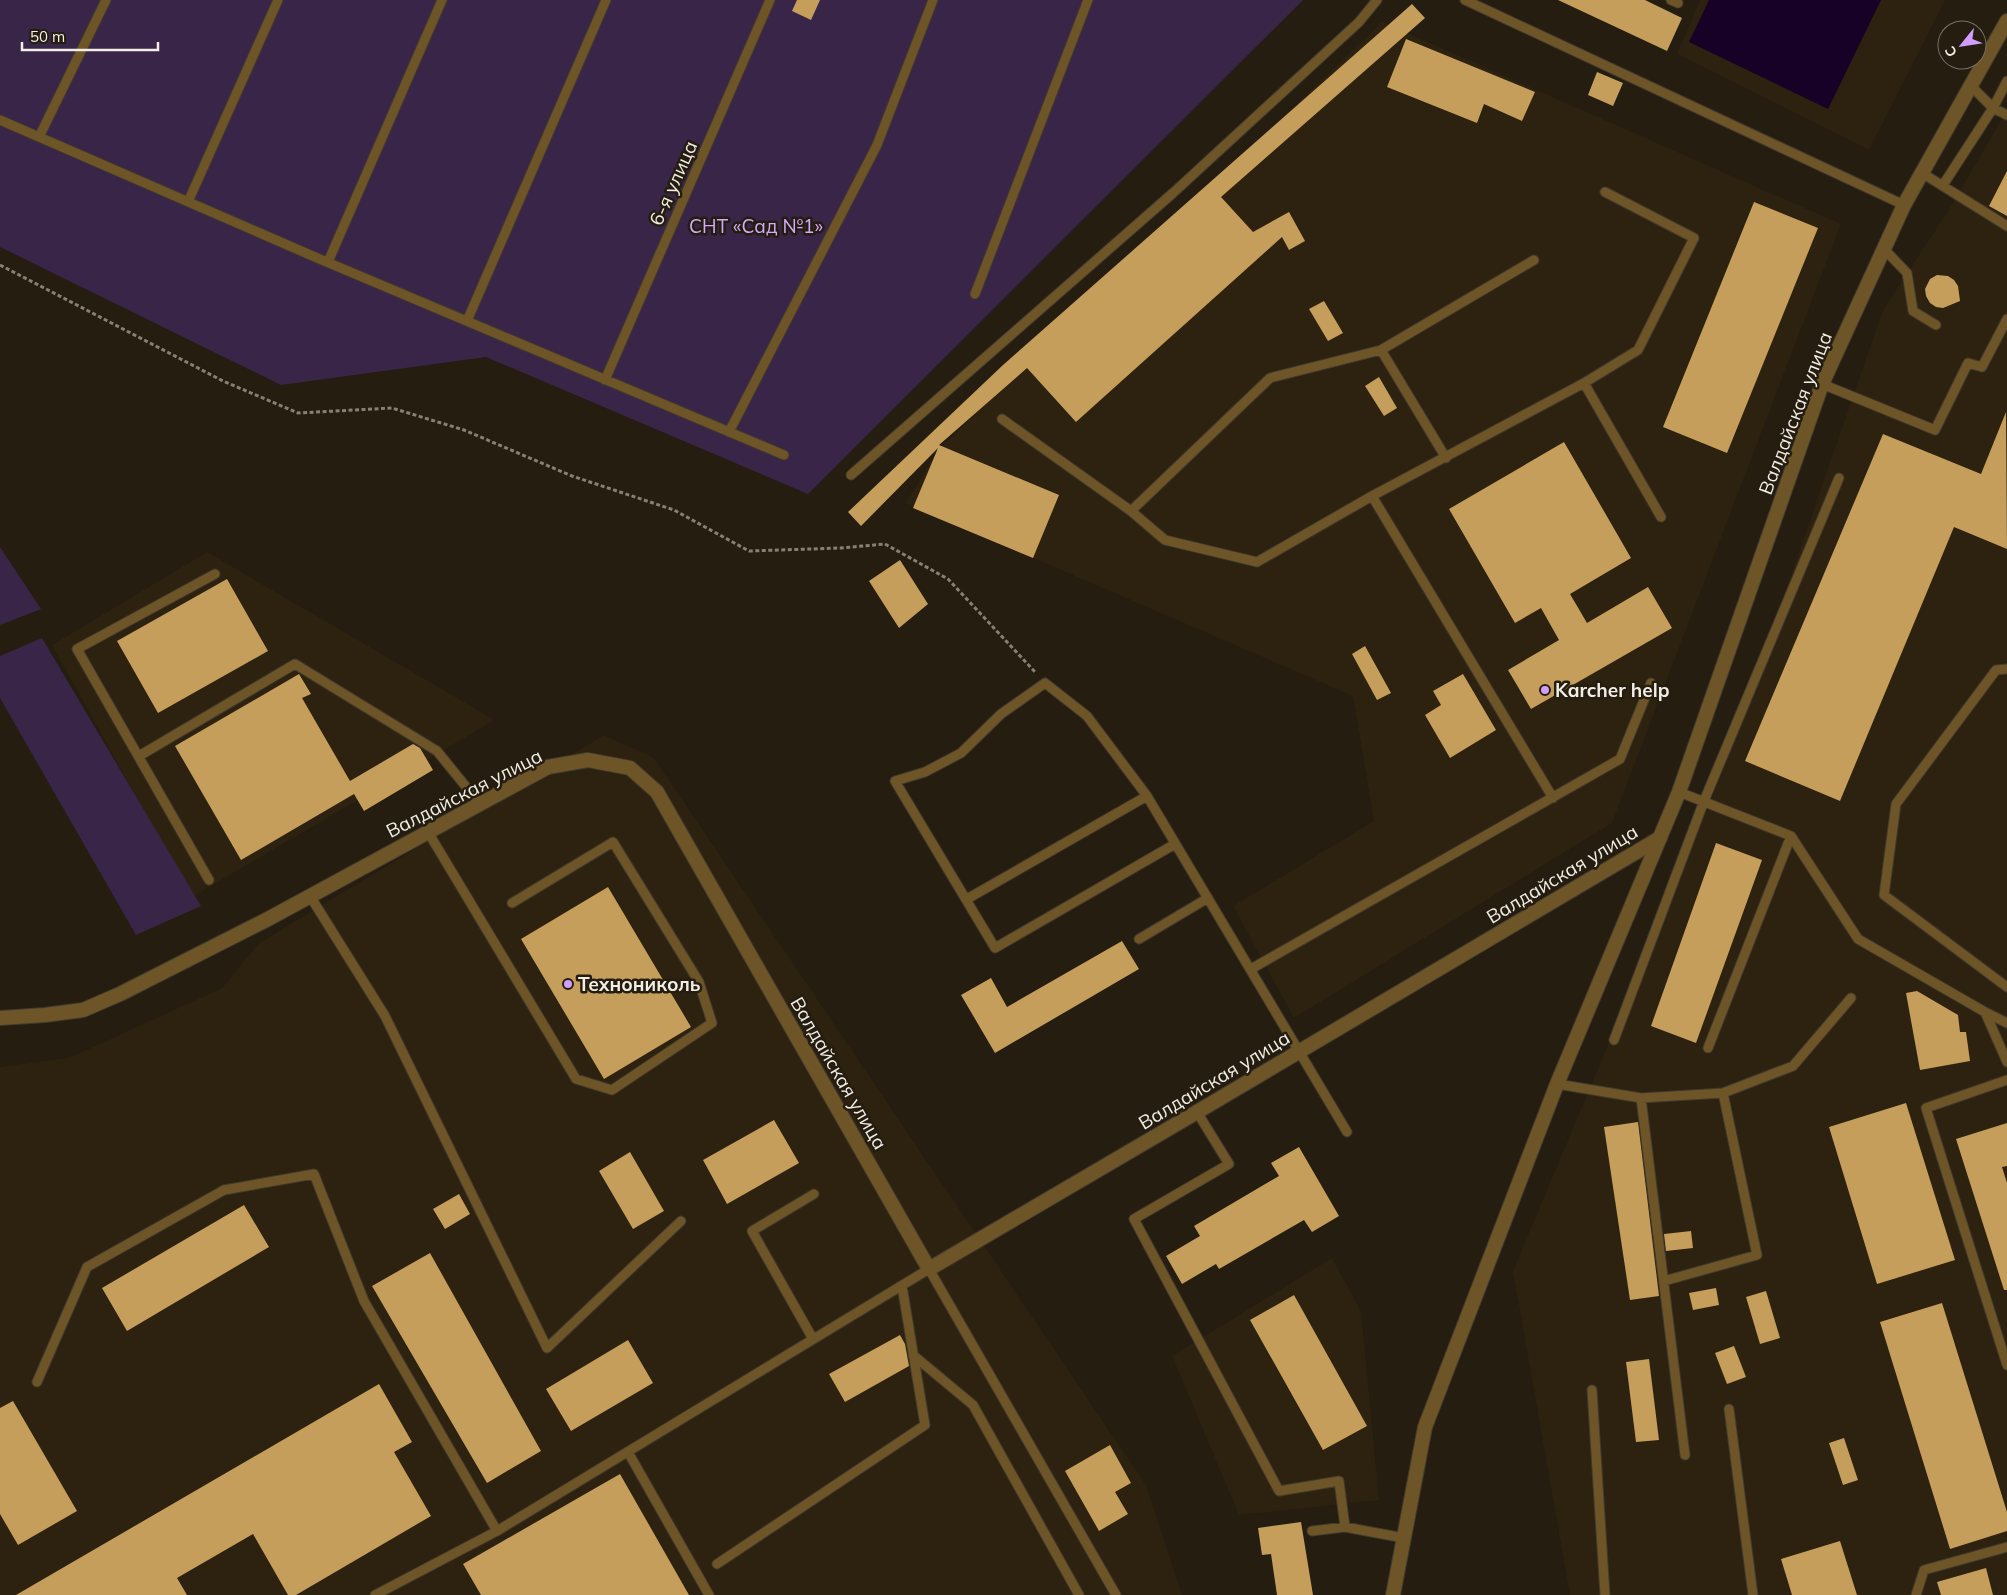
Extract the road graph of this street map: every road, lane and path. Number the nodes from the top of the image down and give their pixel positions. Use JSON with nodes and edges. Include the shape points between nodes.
{"nodes":[{"id":1,"x":106,"y":0,"type":"edge"},
{"id":2,"x":278,"y":0,"type":"edge"},
{"id":3,"x":442,"y":0,"type":"edge"},
{"id":4,"x":606,"y":0,"type":"edge"},
{"id":5,"x":770,"y":0,"type":"edge"},
{"id":6,"x":933,"y":0,"type":"edge"},
{"id":7,"x":1088,"y":0,"type":"edge"},
{"id":8,"x":1376,"y":0,"type":"edge"},
{"id":9,"x":1465,"y":0,"type":"edge"},
{"id":10,"x":2007,"y":21,"type":"edge"},
{"id":11,"x":2007,"y":81,"type":"edge"},
{"id":12,"x":1971,"y":86,"type":"junction"},
{"id":13,"x":1993,"y":108,"type":"junction"},
{"id":14,"x":2007,"y":115,"type":"edge"},
{"id":15,"x":0,"y":120,"type":"edge"},
{"id":16,"x":39,"y":137,"type":"junction"},
{"id":17,"x":1922,"y":173,"type":"junction"},
{"id":18,"x":1943,"y":185,"type":"junction"},
{"id":19,"x":1604,"y":192,"type":"dead end"},
{"id":20,"x":188,"y":202,"type":"junction"},
{"id":21,"x":1904,"y":205,"type":"junction"},
{"id":22,"x":2007,"y":226,"type":"edge"},
{"id":23,"x":1884,"y":249,"type":"junction"},
{"id":24,"x":1534,"y":260,"type":"dead end"},
{"id":25,"x":328,"y":262,"type":"junction"},
{"id":26,"x":0,"y":265,"type":"edge"},
{"id":27,"x":975,"y":294,"type":"dead end"},
{"id":28,"x":467,"y":321,"type":"junction"},
{"id":29,"x":2006,"y":321,"type":"edge"},
{"id":30,"x":1936,"y":325,"type":"dead end"},
{"id":31,"x":1382,"y":350,"type":"junction"},
{"id":32,"x":605,"y":380,"type":"junction"},
{"id":33,"x":1584,"y":383,"type":"junction"},
{"id":34,"x":1822,"y":384,"type":"junction"},
{"id":35,"x":1002,"y":419,"type":"dead end"},
{"id":36,"x":729,"y":432,"type":"junction"},
{"id":37,"x":784,"y":455,"type":"dead end"},
{"id":38,"x":1446,"y":458,"type":"junction"},
{"id":39,"x":851,"y":474,"type":"dead end"},
{"id":40,"x":1838,"y":478,"type":"dead end"},
{"id":41,"x":1372,"y":496,"type":"junction"},
{"id":42,"x":1131,"y":511,"type":"junction"},
{"id":43,"x":1661,"y":517,"type":"dead end"},
{"id":44,"x":215,"y":574,"type":"dead end"},
{"id":45,"x":2007,"y":669,"type":"edge"},
{"id":46,"x":1045,"y":683,"type":"junction"},
{"id":47,"x":1651,"y":684,"type":"dead end"},
{"id":48,"x":139,"y":756,"type":"junction"},
{"id":49,"x":1679,"y":792,"type":"junction"},
{"id":50,"x":1147,"y":796,"type":"junction"},
{"id":51,"x":1554,"y":798,"type":"junction"},
{"id":52,"x":1704,"y":801,"type":"junction"},
{"id":53,"x":480,"y":804,"type":"junction"},
{"id":54,"x":428,"y":832,"type":"junction"},
{"id":55,"x":1791,"y":836,"type":"junction"},
{"id":56,"x":1660,"y":838,"type":"junction"},
{"id":57,"x":1175,"y":844,"type":"junction"},
{"id":58,"x":210,"y":880,"type":"dead end"},
{"id":59,"x":310,"y":896,"type":"junction"},
{"id":60,"x":1208,"y":898,"type":"junction"},
{"id":61,"x":967,"y":899,"type":"junction"},
{"id":62,"x":512,"y":903,"type":"dead end"},
{"id":63,"x":1138,"y":939,"type":"dead end"},
{"id":64,"x":1250,"y":969,"type":"junction"},
{"id":65,"x":2007,"y":987,"type":"edge"},
{"id":66,"x":1851,"y":998,"type":"dead end"},
{"id":67,"x":1985,"y":1012,"type":"junction"},
{"id":68,"x":0,"y":1018,"type":"edge"},
{"id":69,"x":2007,"y":1023,"type":"edge"},
{"id":70,"x":1614,"y":1040,"type":"dead end"},
{"id":71,"x":1708,"y":1048,"type":"dead end"},
{"id":72,"x":1300,"y":1051,"type":"junction"},
{"id":73,"x":2007,"y":1062,"type":"edge"},
{"id":74,"x":2007,"y":1080,"type":"edge"},
{"id":75,"x":1557,"y":1084,"type":"junction"},
{"id":76,"x":1723,"y":1093,"type":"junction"},
{"id":77,"x":1641,"y":1098,"type":"junction"},
{"id":78,"x":1197,"y":1112,"type":"junction"},
{"id":79,"x":1348,"y":1132,"type":"dead end"},
{"id":80,"x":814,"y":1194,"type":"dead end"},
{"id":81,"x":681,"y":1221,"type":"dead end"},
{"id":82,"x":929,"y":1269,"type":"junction"},
{"id":83,"x":1664,"y":1281,"type":"junction"},
{"id":84,"x":902,"y":1286,"type":"junction"},
{"id":85,"x":813,"y":1340,"type":"junction"},
{"id":86,"x":914,"y":1355,"type":"junction"},
{"id":87,"x":2007,"y":1365,"type":"edge"},
{"id":88,"x":37,"y":1382,"type":"dead end"},
{"id":89,"x":1592,"y":1390,"type":"dead end"},
{"id":90,"x":1729,"y":1409,"type":"dead end"},
{"id":91,"x":628,"y":1452,"type":"junction"},
{"id":92,"x":1685,"y":1455,"type":"dead end"},
{"id":93,"x":1345,"y":1527,"type":"junction"},
{"id":94,"x":497,"y":1531,"type":"junction"},
{"id":95,"x":1312,"y":1531,"type":"dead end"},
{"id":96,"x":1404,"y":1538,"type":"junction"},
{"id":97,"x":2007,"y":1547,"type":"edge"},
{"id":98,"x":716,"y":1564,"type":"dead end"},
{"id":99,"x":375,"y":1595,"type":"edge"},
{"id":100,"x":709,"y":1595,"type":"edge"},
{"id":101,"x":1079,"y":1595,"type":"edge"},
{"id":102,"x":1116,"y":1595,"type":"edge"},
{"id":103,"x":1393,"y":1595,"type":"edge"},
{"id":104,"x":1605,"y":1595,"type":"edge"},
{"id":105,"x":1753,"y":1595,"type":"edge"},
{"id":106,"x":1916,"y":1595,"type":"edge"}],
"edges":[{"from":1,"to":16,"type":"lane"},
{"from":2,"to":20,"type":"lane"},
{"from":3,"to":25,"type":"lane"},
{"from":4,"to":28,"type":"lane"},
{"from":5,"to":32,"type":"lane","name":"6-я улица"},
{"from":6,"to":36,"type":"lane","via":[[877,145]]},
{"from":7,"to":27,"type":"lane"},
{"from":8,"to":39,"type":"lane","via":[[1359,22],[1173,193]]},
{"from":9,"to":21,"type":"lane"},
{"from":10,"to":12,"type":"street","name":"Валдайская улица"},
{"from":11,"to":13,"type":"lane"},
{"from":12,"to":13,"type":"lane"},
{"from":12,"to":17,"type":"street","name":"Валдайская улица"},
{"from":13,"to":14,"type":"lane"},
{"from":13,"to":18,"type":"lane"},
{"from":15,"to":16,"type":"lane"},
{"from":16,"to":20,"type":"lane"},
{"from":17,"to":18,"type":"lane"},
{"from":17,"to":21,"type":"street","name":"Валдайская улица"},
{"from":18,"to":22,"type":"lane"},
{"from":19,"to":33,"type":"lane","via":[[1694,238],[1638,350]]},
{"from":20,"to":25,"type":"lane"},
{"from":21,"to":23,"type":"street","name":"Валдайская улица"},
{"from":23,"to":30,"type":"lane","via":[[1908,273],[1913,311]]},
{"from":23,"to":34,"type":"street","name":"Валдайская улица"},
{"from":24,"to":31,"type":"lane"},
{"from":25,"to":28,"type":"lane"},
{"from":26,"to":46,"type":"path","via":[[223,381],[298,413],[392,408],[464,430],[572,476],[674,510],[749,551],[885,544],[948,579]]},
{"from":28,"to":32,"type":"lane"},
{"from":29,"to":34,"type":"lane","via":[[1982,367],[1968,363],[1935,430]]},
{"from":31,"to":38,"type":"lane"},
{"from":31,"to":42,"type":"lane","via":[[1270,378]]},
{"from":32,"to":36,"type":"lane"},
{"from":33,"to":38,"type":"lane"},
{"from":33,"to":43,"type":"lane"},
{"from":34,"to":49,"type":"street","name":"Валдайская улица"},
{"from":35,"to":42,"type":"lane"},
{"from":36,"to":37,"type":"lane"},
{"from":38,"to":41,"type":"lane"},
{"from":40,"to":52,"type":"lane"},
{"from":41,"to":42,"type":"lane","via":[[1257,562],[1165,540]]},
{"from":41,"to":51,"type":"lane"},
{"from":44,"to":48,"type":"lane","via":[[77,649]]},
{"from":45,"to":65,"type":"lane","via":[[1996,670],[1896,804],[1884,895]]},
{"from":46,"to":50,"type":"lane","via":[[1087,716]]},
{"from":46,"to":61,"type":"lane","via":[[1001,714],[962,754],[925,772],[895,781]]},
{"from":47,"to":51,"type":"lane","via":[[1620,759]]},
{"from":48,"to":53,"type":"lane","via":[[295,664],[437,751]]},
{"from":48,"to":58,"type":"lane"},
{"from":49,"to":52,"type":"lane"},
{"from":49,"to":56,"type":"street","name":"Валдайская улица"},
{"from":50,"to":57,"type":"lane"},
{"from":50,"to":61,"type":"lane"},
{"from":51,"to":64,"type":"lane"},
{"from":52,"to":55,"type":"lane"},
{"from":52,"to":70,"type":"lane"},
{"from":53,"to":54,"type":"street","name":"Валдайская улица"},
{"from":53,"to":82,"type":"street","name":"Валдайская улица","via":[[548,768],[588,760],[630,768],[657,792]]},
{"from":54,"to":59,"type":"street","name":"Валдайская улица"},
{"from":54,"to":62,"type":"lane","via":[[576,1079],[612,1090],[712,1023],[699,982],[613,842]]},
{"from":55,"to":67,"type":"lane","via":[[1858,939]]},
{"from":55,"to":71,"type":"lane"},
{"from":56,"to":72,"type":"street","name":"Валдайская улица"},
{"from":56,"to":75,"type":"street","name":"Валдайская улица"},
{"from":57,"to":60,"type":"lane"},
{"from":57,"to":61,"type":"lane","via":[[995,948]]},
{"from":59,"to":68,"type":"street","name":"Валдайская улица","via":[[129,990],[83,1010]]},
{"from":59,"to":81,"type":"lane","via":[[384,1016],[546,1348]]},
{"from":60,"to":63,"type":"lane"},
{"from":60,"to":64,"type":"lane"},
{"from":64,"to":72,"type":"lane"},
{"from":66,"to":76,"type":"lane","via":[[1793,1066]]},
{"from":67,"to":69,"type":"lane"},
{"from":67,"to":73,"type":"lane"},
{"from":72,"to":78,"type":"street","name":"Валдайская улица"},
{"from":72,"to":79,"type":"lane"},
{"from":74,"to":87,"type":"lane","via":[[1926,1108]]},
{"from":75,"to":77,"type":"lane"},
{"from":75,"to":96,"type":"street","name":"Валдайская улица","via":[[1425,1427]]},
{"from":76,"to":77,"type":"lane"},
{"from":76,"to":83,"type":"lane","via":[[1757,1255]]},
{"from":77,"to":83,"type":"lane"},
{"from":78,"to":82,"type":"street","name":"Валдайская улица"},
{"from":78,"to":93,"type":"lane","via":[[1229,1164],[1134,1219],[1279,1491],[1340,1481]]},
{"from":80,"to":85,"type":"lane","via":[[752,1231]]},
{"from":82,"to":84,"type":"lane"},
{"from":82,"to":102,"type":"lane"},
{"from":83,"to":92,"type":"lane"},
{"from":84,"to":85,"type":"lane"},
{"from":84,"to":86,"type":"lane"},
{"from":85,"to":91,"type":"lane"},
{"from":86,"to":98,"type":"lane","via":[[925,1425]]},
{"from":86,"to":101,"type":"lane","via":[[973,1405]]},
{"from":88,"to":94,"type":"lane","via":[[87,1267],[224,1190],[314,1174],[364,1301]]},
{"from":89,"to":104,"type":"lane"},
{"from":90,"to":105,"type":"lane"},
{"from":91,"to":94,"type":"lane"},
{"from":91,"to":100,"type":"lane"},
{"from":93,"to":95,"type":"lane"},
{"from":93,"to":96,"type":"lane"},
{"from":94,"to":99,"type":"lane"},
{"from":96,"to":103,"type":"street","name":"Валдайская улица"},
{"from":97,"to":106,"type":"lane","via":[[1924,1570]]}]}
